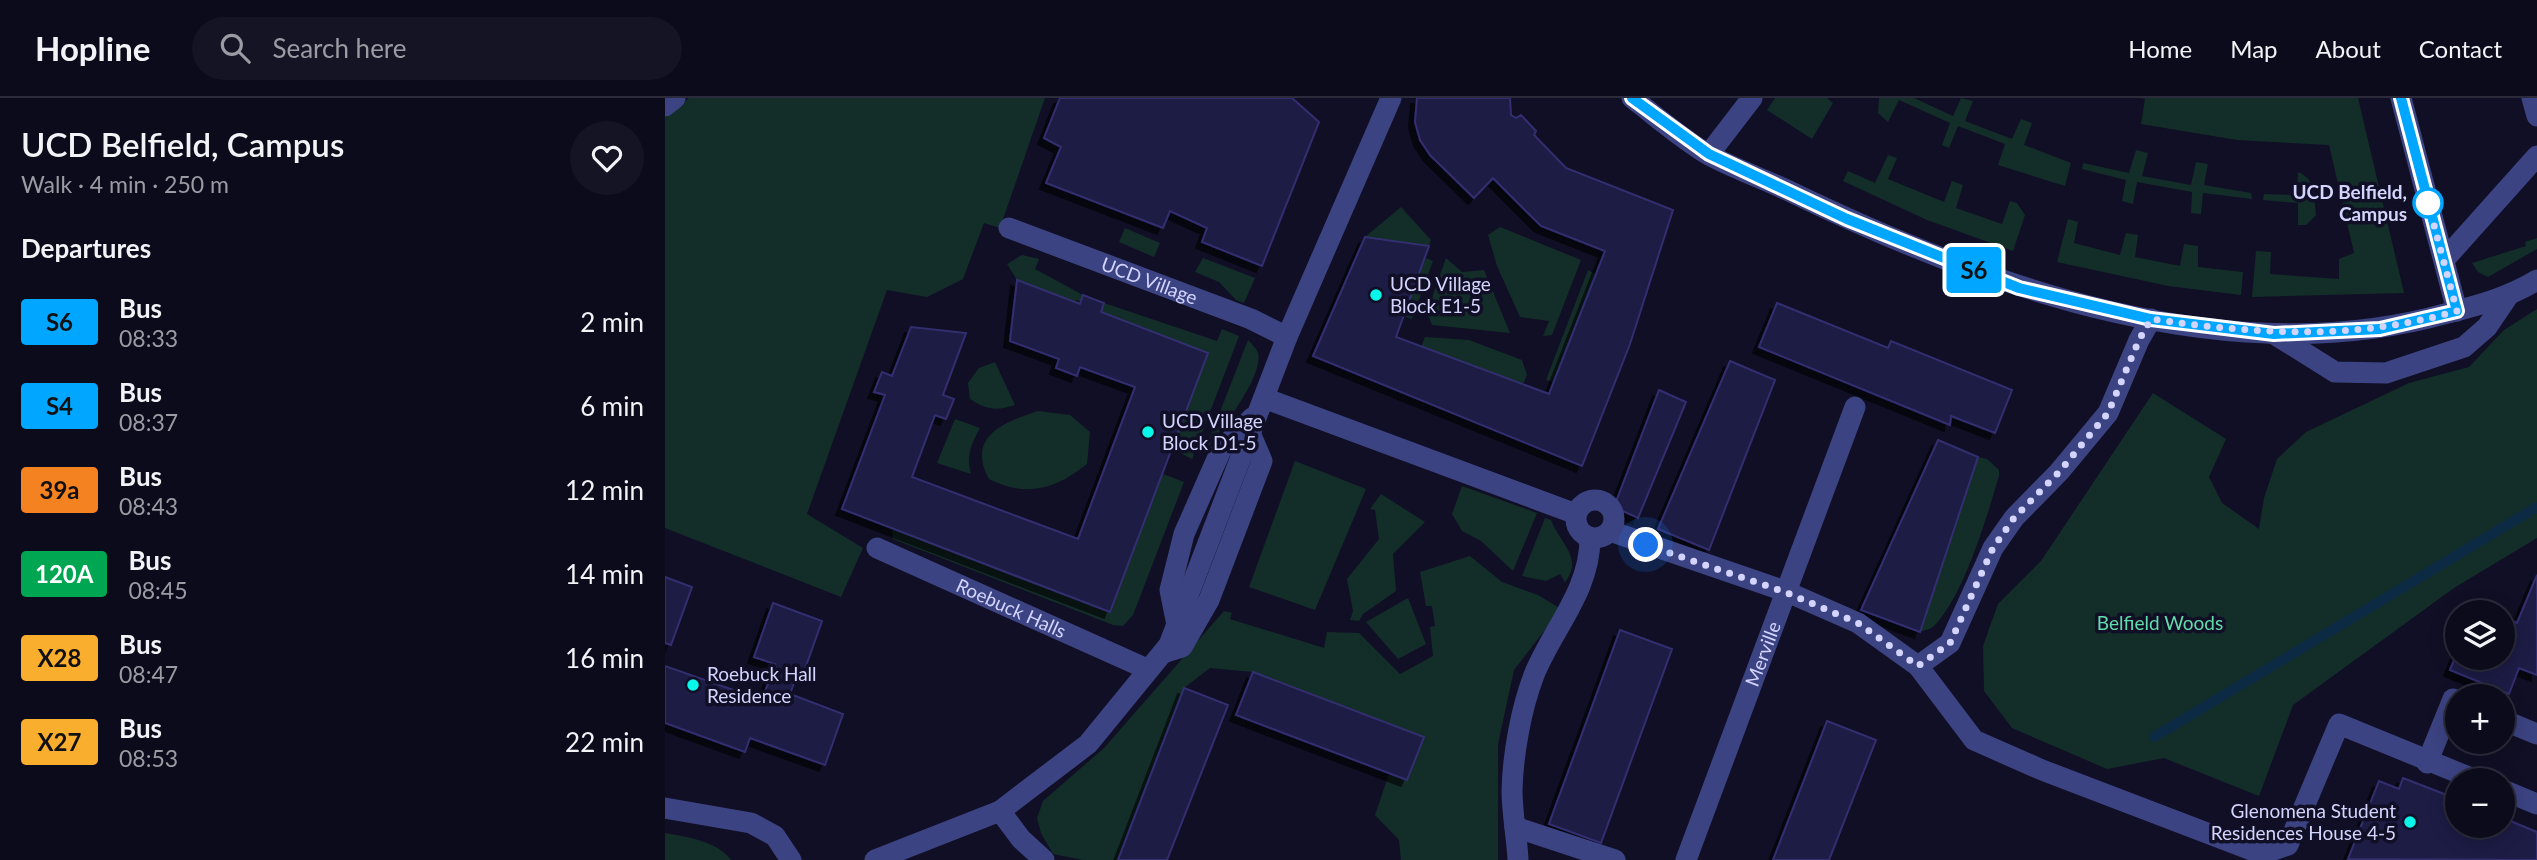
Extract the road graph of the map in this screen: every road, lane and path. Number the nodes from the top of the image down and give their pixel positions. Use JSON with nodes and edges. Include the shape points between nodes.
{"nodes":[{"id":1,"x":675,"y":98,"type":"edge"},
{"id":2,"x":1391,"y":98,"type":"edge"},
{"id":3,"x":1632,"y":98,"type":"edge"},
{"id":4,"x":1752,"y":98,"type":"edge"},
{"id":5,"x":2401,"y":98,"type":"edge"},
{"id":6,"x":2532,"y":98,"type":"edge"},
{"id":7,"x":665,"y":106,"type":"edge"},
{"id":8,"x":2537,"y":116,"type":"edge"},
{"id":9,"x":1709,"y":154,"type":"junction"},
{"id":10,"x":2537,"y":156,"type":"edge"},
{"id":11,"x":1009,"y":228,"type":"dead end"},
{"id":12,"x":2444,"y":260,"type":"junction"},
{"id":13,"x":2537,"y":280,"type":"edge"},
{"id":14,"x":2508,"y":296,"type":"junction"},
{"id":15,"x":2457,"y":311,"type":"junction"},
{"id":16,"x":2151,"y":319,"type":"junction"},
{"id":17,"x":2274,"y":334,"type":"junction"},
{"id":18,"x":1287,"y":337,"type":"junction"},
{"id":19,"x":1261,"y":404,"type":"junction"},
{"id":20,"x":1855,"y":407,"type":"dead end"},
{"id":21,"x":1250,"y":433,"type":"junction"},
{"id":22,"x":1576,"y":514,"type":"junction"},
{"id":23,"x":1600,"y":534,"type":"junction"},
{"id":24,"x":877,"y":548,"type":"dead end"},
{"id":25,"x":1785,"y":592,"type":"junction"},
{"id":26,"x":1177,"y":625,"type":"junction"},
{"id":27,"x":1154,"y":661,"type":"junction"},
{"id":28,"x":1918,"y":666,"type":"junction"},
{"id":29,"x":2445,"y":717,"type":"edge"},
{"id":30,"x":2515,"y":725,"type":"edge"},
{"id":31,"x":2537,"y":734,"type":"edge"},
{"id":32,"x":2427,"y":763,"type":"junction"},
{"id":33,"x":2445,"y":769,"type":"edge"},
{"id":34,"x":2515,"y":795,"type":"edge"},
{"id":35,"x":2537,"y":804,"type":"edge"},
{"id":36,"x":665,"y":808,"type":"edge"},
{"id":37,"x":1000,"y":811,"type":"junction"},
{"id":38,"x":1515,"y":827,"type":"junction"},
{"id":39,"x":791,"y":860,"type":"edge"},
{"id":40,"x":875,"y":860,"type":"edge"},
{"id":41,"x":1044,"y":860,"type":"edge"},
{"id":42,"x":1518,"y":860,"type":"edge"},
{"id":43,"x":1615,"y":860,"type":"edge"},
{"id":44,"x":1686,"y":860,"type":"edge"}],
"edges":[{"from":1,"to":7,"type":"street"},
{"from":2,"to":18,"type":"street"},
{"from":3,"to":9,"type":"street"},
{"from":4,"to":9,"type":"street"},
{"from":5,"to":12,"type":"street"},
{"from":6,"to":8,"type":"street"},
{"from":9,"to":16,"type":"street","via":[[1847,219],[2019,288]]},
{"from":10,"to":12,"type":"street"},
{"from":11,"to":18,"type":"street","name":"UCD Village","via":[[1251,319]]},
{"from":12,"to":15,"type":"street"},
{"from":13,"to":14,"type":"street"},
{"from":14,"to":15,"type":"street"},
{"from":14,"to":17,"type":"street","via":[[2487,327],[2464,347],[2386,373],[2335,372]]},
{"from":15,"to":17,"type":"street","via":[[2380,329]]},
{"from":16,"to":17,"type":"street"},
{"from":16,"to":28,"type":"street","via":[[2108,413],[2014,518],[1993,548],[1950,643]]},
{"from":18,"to":19,"type":"street"},
{"from":19,"to":21,"type":"street"},
{"from":19,"to":22,"type":"street"},
{"from":19,"to":26,"type":"street","via":[[1221,450],[1184,534],[1170,590]]},
{"from":20,"to":25,"type":"street","name":"Merville"},
{"from":21,"to":26,"type":"street"},
{"from":21,"to":27,"type":"street","via":[[1262,461],[1209,600],[1182,647]]},
{"from":22,"to":23,"type":"street","via":[[1580,531]]},
{"from":22,"to":23,"type":"street","via":[[1590,501],[1602,502],[1613,514]]},
{"from":23,"to":25,"type":"street"},
{"from":23,"to":38,"type":"street","via":[[1576,600],[1534,675],[1517,750],[1512,791]]},
{"from":24,"to":27,"type":"street","name":"Roebuck Halls"},
{"from":25,"to":28,"type":"street","via":[[1858,623]]},
{"from":25,"to":44,"type":"street","name":"Merville"},
{"from":26,"to":27,"type":"street"},
{"from":27,"to":37,"type":"street","via":[[1088,744]]},
{"from":28,"to":32,"type":"street","via":[[1974,740],[2262,853],[2288,845],[2339,724]]},
{"from":29,"to":32,"type":"street"},
{"from":30,"to":31,"type":"street"},
{"from":32,"to":33,"type":"street"},
{"from":34,"to":35,"type":"street"},
{"from":36,"to":39,"type":"street","via":[[751,823],[775,836]]},
{"from":37,"to":40,"type":"street"},
{"from":37,"to":41,"type":"street"},
{"from":38,"to":42,"type":"street"},
{"from":38,"to":43,"type":"street"}]}
